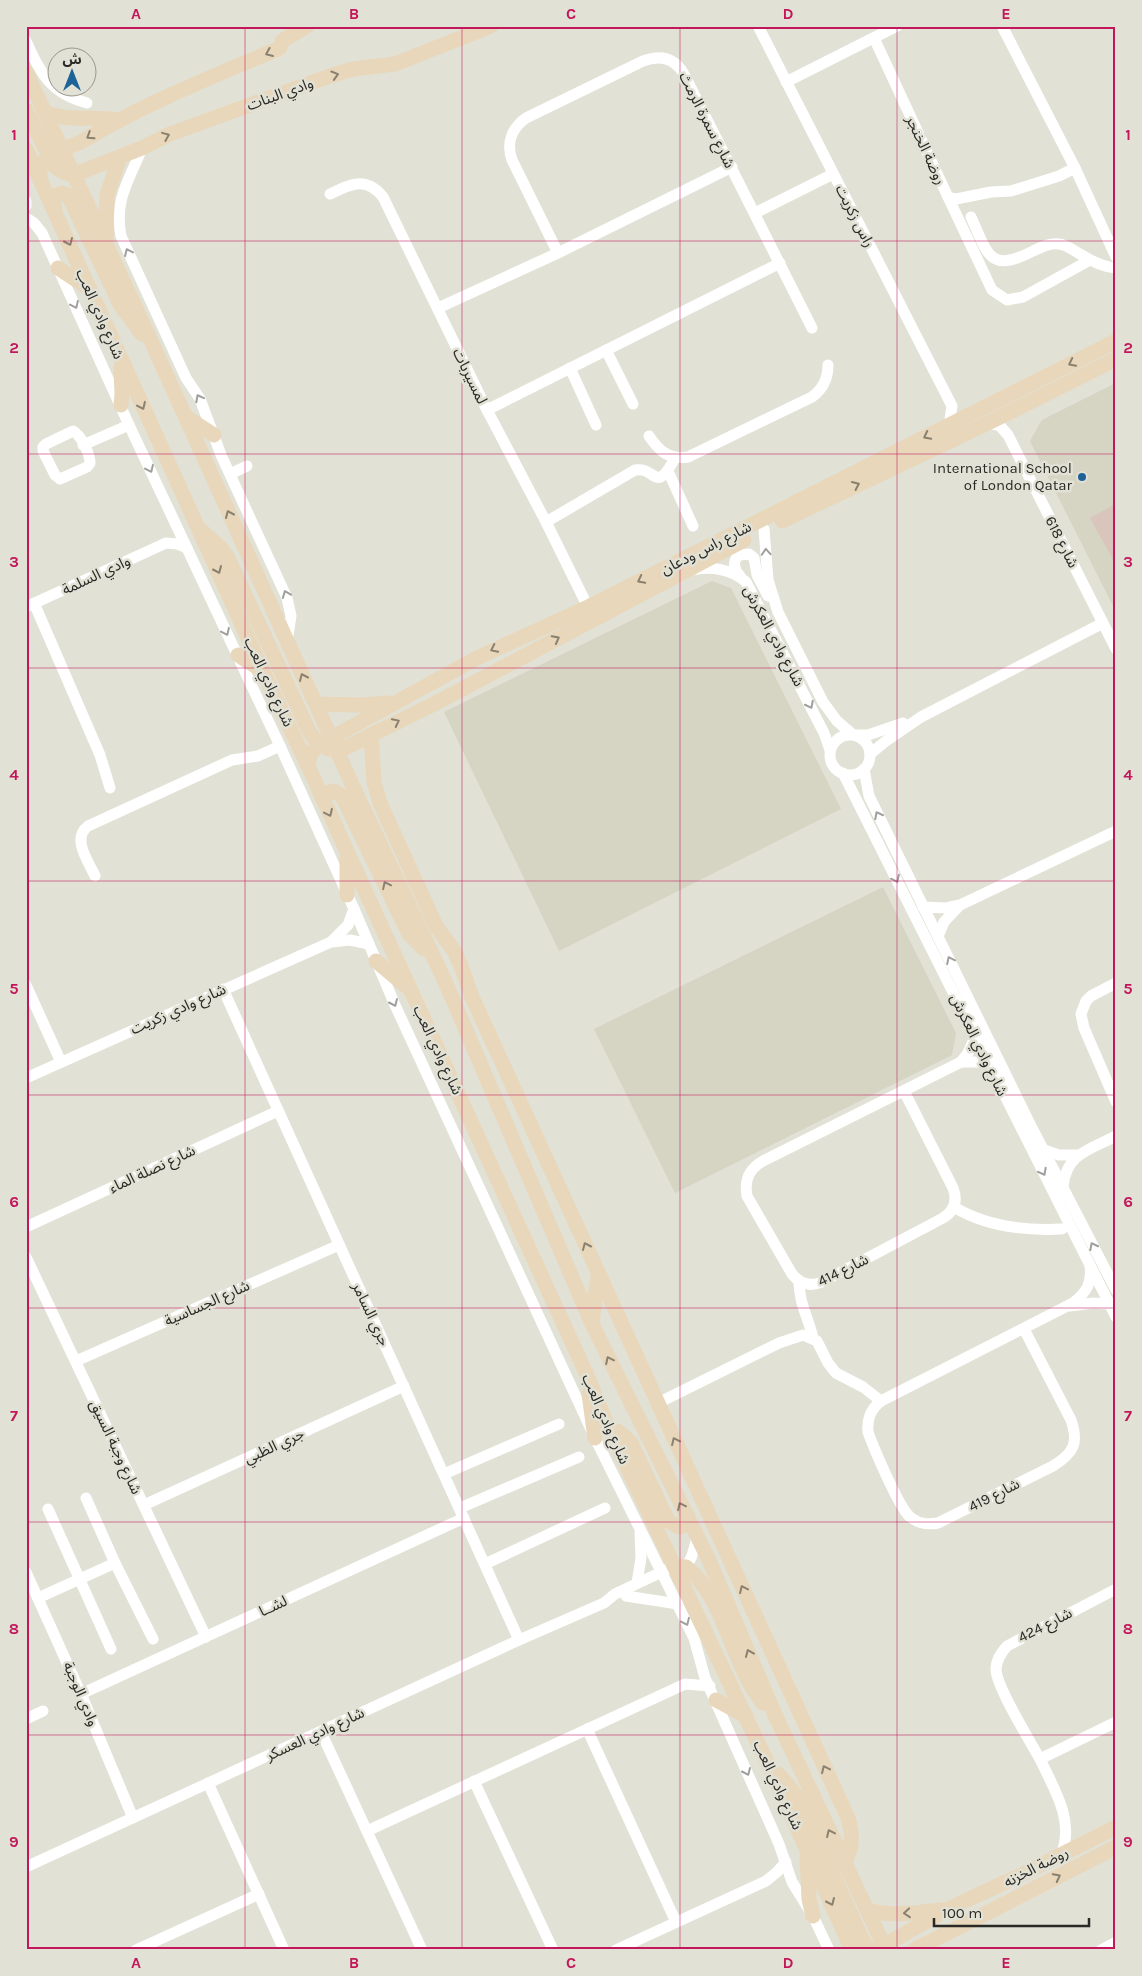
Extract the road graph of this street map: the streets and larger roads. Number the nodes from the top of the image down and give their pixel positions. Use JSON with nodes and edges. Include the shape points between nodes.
{"nodes":[{"id":1,"x":307,"y":26,"type":"edge"},
{"id":2,"x":492,"y":26,"type":"edge"},
{"id":3,"x":758,"y":26,"type":"edge"},
{"id":4,"x":897,"y":26,"type":"edge"},
{"id":5,"x":1002,"y":26,"type":"edge"},
{"id":6,"x":874,"y":38,"type":"junction"},
{"id":7,"x":26,"y":41,"type":"edge"},
{"id":8,"x":26,"y":72,"type":"edge"},
{"id":9,"x":786,"y":82,"type":"junction"},
{"id":10,"x":87,"y":103,"type":"dead end"},
{"id":11,"x":26,"y":110,"type":"edge"},
{"id":12,"x":44,"y":112,"type":"junction"},
{"id":13,"x":117,"y":120,"type":"junction"},
{"id":14,"x":142,"y":148,"type":"junction"},
{"id":15,"x":26,"y":150,"type":"edge"},
{"id":16,"x":55,"y":154,"type":"junction"},
{"id":17,"x":120,"y":157,"type":"junction"},
{"id":18,"x":732,"y":167,"type":"junction"},
{"id":19,"x":1075,"y":168,"type":"junction"},
{"id":20,"x":833,"y":174,"type":"junction"},
{"id":21,"x":73,"y":175,"type":"junction"},
{"id":22,"x":41,"y":182,"type":"junction"},
{"id":23,"x":330,"y":194,"type":"dead end"},
{"id":24,"x":948,"y":197,"type":"junction"},
{"id":25,"x":26,"y":201,"type":"edge"},
{"id":26,"x":26,"y":206,"type":"edge"},
{"id":27,"x":55,"y":212,"type":"junction"},
{"id":28,"x":755,"y":213,"type":"junction"},
{"id":29,"x":971,"y":217,"type":"dead end"},
{"id":30,"x":26,"y":218,"type":"edge"},
{"id":31,"x":106,"y":247,"type":"junction"},
{"id":32,"x":558,"y":253,"type":"junction"},
{"id":33,"x":1116,"y":257,"type":"edge"},
{"id":34,"x":1090,"y":260,"type":"junction"},
{"id":35,"x":780,"y":263,"type":"junction"},
{"id":36,"x":58,"y":268,"type":"junction"},
{"id":37,"x":1116,"y":268,"type":"edge"},
{"id":38,"x":90,"y":289,"type":"junction"},
{"id":39,"x":438,"y":308,"type":"junction"},
{"id":40,"x":812,"y":328,"type":"dead end"},
{"id":41,"x":151,"y":341,"type":"junction"},
{"id":42,"x":1116,"y":341,"type":"edge"},
{"id":43,"x":606,"y":350,"type":"junction"},
{"id":44,"x":120,"y":358,"type":"junction"},
{"id":45,"x":1116,"y":359,"type":"edge"},
{"id":46,"x":828,"y":365,"type":"dead end"},
{"id":47,"x":570,"y":368,"type":"junction"},
{"id":48,"x":633,"y":404,"type":"dead end"},
{"id":49,"x":120,"y":405,"type":"junction"},
{"id":50,"x":952,"y":406,"type":"junction"},
{"id":51,"x":486,"y":410,"type":"junction"},
{"id":52,"x":1010,"y":412,"type":"junction"},
{"id":53,"x":972,"y":414,"type":"junction"},
{"id":54,"x":185,"y":417,"type":"junction"},
{"id":55,"x":988,"y":422,"type":"junction"},
{"id":56,"x":129,"y":425,"type":"junction"},
{"id":57,"x":596,"y":425,"type":"dead end"},
{"id":58,"x":949,"y":426,"type":"junction"},
{"id":59,"x":214,"y":435,"type":"junction"},
{"id":60,"x":1008,"y":435,"type":"junction"},
{"id":61,"x":649,"y":436,"type":"dead end"},
{"id":62,"x":83,"y":445,"type":"junction"},
{"id":63,"x":675,"y":458,"type":"junction"},
{"id":64,"x":247,"y":466,"type":"dead end"},
{"id":65,"x":668,"y":472,"type":"junction"},
{"id":66,"x":230,"y":474,"type":"junction"},
{"id":67,"x":174,"y":522,"type":"junction"},
{"id":68,"x":546,"y":522,"type":"junction"},
{"id":69,"x":693,"y":526,"type":"dead end"},
{"id":70,"x":764,"y":529,"type":"junction"},
{"id":71,"x":200,"y":530,"type":"junction"},
{"id":72,"x":166,"y":543,"type":"junction"},
{"id":73,"x":187,"y":548,"type":"junction"},
{"id":74,"x":683,"y":572,"type":"junction"},
{"id":75,"x":740,"y":576,"type":"junction"},
{"id":76,"x":30,"y":605,"type":"edge"},
{"id":77,"x":588,"y":607,"type":"junction"},
{"id":78,"x":778,"y":612,"type":"junction"},
{"id":79,"x":1103,"y":623,"type":"junction"},
{"id":80,"x":288,"y":642,"type":"junction"},
{"id":81,"x":1116,"y":649,"type":"edge"},
{"id":82,"x":238,"y":655,"type":"junction"},
{"id":83,"x":263,"y":672,"type":"junction"},
{"id":84,"x":398,"y":702,"type":"junction"},
{"id":85,"x":316,"y":704,"type":"junction"},
{"id":86,"x":921,"y":717,"type":"junction"},
{"id":87,"x":371,"y":735,"type":"junction"},
{"id":88,"x":854,"y":735,"type":"junction"},
{"id":89,"x":329,"y":745,"type":"junction"},
{"id":90,"x":280,"y":746,"type":"junction"},
{"id":91,"x":830,"y":750,"type":"junction"},
{"id":92,"x":870,"y":754,"type":"junction"},
{"id":93,"x":308,"y":766,"type":"junction"},
{"id":94,"x":864,"y":769,"type":"junction"},
{"id":95,"x":842,"y":774,"type":"junction"},
{"id":96,"x":110,"y":788,"type":"dead end"},
{"id":97,"x":356,"y":793,"type":"junction"},
{"id":98,"x":320,"y":795,"type":"junction"},
{"id":99,"x":384,"y":814,"type":"junction"},
{"id":100,"x":1116,"y":831,"type":"edge"},
{"id":101,"x":347,"y":852,"type":"junction"},
{"id":102,"x":95,"y":876,"type":"dead end"},
{"id":103,"x":347,"y":895,"type":"junction"},
{"id":104,"x":960,"y":905,"type":"junction"},
{"id":105,"x":923,"y":907,"type":"junction"},
{"id":106,"x":354,"y":909,"type":"junction"},
{"id":107,"x":938,"y":936,"type":"junction"},
{"id":108,"x":444,"y":939,"type":"junction"},
{"id":109,"x":330,"y":942,"type":"junction"},
{"id":110,"x":369,"y":944,"type":"junction"},
{"id":111,"x":431,"y":954,"type":"junction"},
{"id":112,"x":376,"y":961,"type":"junction"},
{"id":113,"x":444,"y":979,"type":"junction"},
{"id":114,"x":1116,"y":983,"type":"edge"},
{"id":115,"x":26,"y":986,"type":"edge"},
{"id":116,"x":222,"y":989,"type":"junction"},
{"id":117,"x":410,"y":989,"type":"junction"},
{"id":118,"x":975,"y":1037,"type":"junction"},
{"id":119,"x":61,"y":1062,"type":"junction"},
{"id":120,"x":961,"y":1062,"type":"junction"},
{"id":121,"x":988,"y":1062,"type":"junction"},
{"id":122,"x":26,"y":1078,"type":"edge"},
{"id":123,"x":904,"y":1091,"type":"junction"},
{"id":124,"x":1116,"y":1102,"type":"edge"},
{"id":125,"x":278,"y":1111,"type":"junction"},
{"id":126,"x":1116,"y":1136,"type":"edge"},
{"id":127,"x":1044,"y":1150,"type":"junction"},
{"id":128,"x":1077,"y":1155,"type":"junction"},
{"id":129,"x":1062,"y":1186,"type":"junction"},
{"id":130,"x":954,"y":1207,"type":"junction"},
{"id":131,"x":26,"y":1227,"type":"edge"},
{"id":132,"x":1062,"y":1229,"type":"dead end"},
{"id":133,"x":339,"y":1245,"type":"junction"},
{"id":134,"x":26,"y":1257,"type":"edge"},
{"id":135,"x":1090,"y":1266,"type":"junction"},
{"id":136,"x":598,"y":1273,"type":"junction"},
{"id":137,"x":799,"y":1281,"type":"junction"},
{"id":138,"x":1116,"y":1290,"type":"edge"},
{"id":139,"x":1109,"y":1304,"type":"junction"},
{"id":140,"x":1066,"y":1307,"type":"junction"},
{"id":141,"x":1116,"y":1317,"type":"edge"},
{"id":142,"x":592,"y":1324,"type":"junction"},
{"id":143,"x":1024,"y":1329,"type":"junction"},
{"id":144,"x":813,"y":1338,"type":"junction"},
{"id":145,"x":76,"y":1361,"type":"junction"},
{"id":146,"x":586,"y":1373,"type":"junction"},
{"id":147,"x":404,"y":1386,"type":"junction"},
{"id":148,"x":881,"y":1401,"type":"junction"},
{"id":149,"x":658,"y":1403,"type":"junction"},
{"id":150,"x":559,"y":1424,"type":"dead end"},
{"id":151,"x":609,"y":1429,"type":"junction"},
{"id":152,"x":595,"y":1438,"type":"junction"},
{"id":153,"x":579,"y":1456,"type":"dead end"},
{"id":154,"x":444,"y":1474,"type":"junction"},
{"id":155,"x":86,"y":1498,"type":"dead end"},
{"id":156,"x":144,"y":1505,"type":"junction"},
{"id":157,"x":605,"y":1508,"type":"dead end"},
{"id":158,"x":48,"y":1509,"type":"dead end"},
{"id":159,"x":462,"y":1513,"type":"junction"},
{"id":160,"x":639,"y":1525,"type":"junction"},
{"id":161,"x":694,"y":1530,"type":"junction"},
{"id":162,"x":115,"y":1563,"type":"junction"},
{"id":163,"x":485,"y":1564,"type":"junction"},
{"id":164,"x":673,"y":1571,"type":"junction"},
{"id":165,"x":26,"y":1572,"type":"edge"},
{"id":166,"x":79,"y":1578,"type":"junction"},
{"id":167,"x":637,"y":1583,"type":"junction"},
{"id":168,"x":1116,"y":1589,"type":"edge"},
{"id":169,"x":626,"y":1596,"type":"junction"},
{"id":170,"x":38,"y":1598,"type":"junction"},
{"id":171,"x":604,"y":1603,"type":"junction"},
{"id":172,"x":678,"y":1604,"type":"junction"},
{"id":173,"x":206,"y":1637,"type":"junction"},
{"id":174,"x":153,"y":1639,"type":"dead end"},
{"id":175,"x":519,"y":1640,"type":"junction"},
{"id":176,"x":112,"y":1650,"type":"dead end"},
{"id":177,"x":701,"y":1666,"type":"junction"},
{"id":178,"x":685,"y":1684,"type":"junction"},
{"id":179,"x":713,"y":1693,"type":"junction"},
{"id":180,"x":81,"y":1694,"type":"junction"},
{"id":181,"x":43,"y":1711,"type":"dead end"},
{"id":182,"x":746,"y":1716,"type":"junction"},
{"id":183,"x":776,"y":1716,"type":"junction"},
{"id":184,"x":26,"y":1719,"type":"edge"},
{"id":185,"x":1116,"y":1722,"type":"edge"},
{"id":186,"x":587,"y":1729,"type":"junction"},
{"id":187,"x":321,"y":1732,"type":"junction"},
{"id":188,"x":1040,"y":1759,"type":"junction"},
{"id":189,"x":768,"y":1764,"type":"junction"},
{"id":190,"x":474,"y":1781,"type":"junction"},
{"id":191,"x":208,"y":1783,"type":"junction"},
{"id":192,"x":133,"y":1818,"type":"junction"},
{"id":193,"x":1116,"y":1827,"type":"edge"},
{"id":194,"x":1066,"y":1829,"type":"junction"},
{"id":195,"x":366,"y":1830,"type":"junction"},
{"id":196,"x":1086,"y":1842,"type":"junction"},
{"id":197,"x":807,"y":1847,"type":"junction"},
{"id":198,"x":1116,"y":1847,"type":"edge"},
{"id":199,"x":1062,"y":1853,"type":"junction"},
{"id":200,"x":786,"y":1862,"type":"junction"},
{"id":201,"x":844,"y":1863,"type":"junction"},
{"id":202,"x":26,"y":1867,"type":"edge"},
{"id":203,"x":1025,"y":1874,"type":"junction"},
{"id":204,"x":766,"y":1881,"type":"junction"},
{"id":205,"x":792,"y":1882,"type":"junction"},
{"id":206,"x":1033,"y":1889,"type":"junction"},
{"id":207,"x":259,"y":1894,"type":"junction"},
{"id":208,"x":866,"y":1909,"type":"junction"},
{"id":209,"x":948,"y":1909,"type":"junction"},
{"id":210,"x":813,"y":1916,"type":"junction"},
{"id":211,"x":676,"y":1922,"type":"junction"},
{"id":212,"x":1116,"y":1942,"type":"edge"},
{"id":213,"x":932,"y":1944,"type":"edge"},
{"id":214,"x":152,"y":1946,"type":"edge"},
{"id":215,"x":879,"y":1949,"type":"edge"},
{"id":216,"x":136,"y":1950,"type":"edge"},
{"id":217,"x":284,"y":1950,"type":"edge"},
{"id":218,"x":422,"y":1950,"type":"edge"},
{"id":219,"x":553,"y":1950,"type":"edge"},
{"id":220,"x":616,"y":1950,"type":"edge"},
{"id":221,"x":829,"y":1950,"type":"edge"},
{"id":222,"x":852,"y":1950,"type":"edge"},
{"id":223,"x":914,"y":1950,"type":"edge"},
{"id":224,"x":1101,"y":1950,"type":"edge"}],
"edges":[{"from":1,"to":13,"type":"street","one_way":true,"via":[[282,41],[280,48]]},
{"from":14,"to":2,"type":"street","name":"وادي البنات","one_way":true,"via":[[170,134],[330,76],[353,69],[396,64]]},
{"from":3,"to":9,"type":"street","name":"راس زكريت"},
{"from":4,"to":6,"type":"street"},
{"from":5,"to":19,"type":"street"},
{"from":6,"to":9,"type":"street"},
{"from":6,"to":24,"type":"street","name":"روضة الخنجر"},
{"from":7,"to":10,"type":"street","via":[[51,85],[64,95]]},
{"from":8,"to":12,"type":"street","name":"شارع وادي العب"},
{"from":9,"to":20,"type":"street","name":"راس زكريت"},
{"from":11,"to":16,"type":"street"},
{"from":12,"to":13,"type":"street","via":[[60,117]]},
{"from":12,"to":16,"type":"street","name":"شارع وادي العب"},
{"from":13,"to":16,"type":"street","one_way":true},
{"from":14,"to":17,"type":"street","name":"وادي البنات"},
{"from":59,"to":14,"type":"street","one_way":true,"via":[[200,399],[186,378],[121,236],[118,205]]},
{"from":15,"to":22,"type":"street","name":"شارع وادي العب"},
{"from":16,"to":21,"type":"street","name":"شارع وادي العب"},
{"from":16,"to":22,"type":"street","via":[[40,167]]},
{"from":17,"to":21,"type":"street","name":"وادي البنات"},
{"from":17,"to":31,"type":"street","via":[[105,206]]},
{"from":18,"to":28,"type":"street","name":"شارع سمرة الرمث"},
{"from":18,"to":32,"type":"street"},
{"from":18,"to":32,"type":"street","name":"شارع سمرة الرمث","via":[[681,68],[668,59],[651,58],[535,114],[513,131],[510,154]]},
{"from":19,"to":24,"type":"street","name":"روضة الخنجر","via":[[1011,191],[956,199]]},
{"from":19,"to":33,"type":"street"},
{"from":20,"to":28,"type":"street"},
{"from":20,"to":50,"type":"street","name":"راس زكريت"},
{"from":21,"to":31,"type":"street","name":"شارع وادي العب"},
{"from":22,"to":27,"type":"street","name":"شارع وادي العب"},
{"from":23,"to":39,"type":"street","name":"لمسيربات","via":[[354,184],[371,186],[378,191]]},
{"from":24,"to":34,"type":"street","via":[[992,290],[1008,300],[1023,297]]},
{"from":25,"to":26,"type":"street"},
{"from":27,"to":38,"type":"street","name":"شارع وادي العب","one_way":true},
{"from":27,"to":41,"type":"street","via":[[57,195],[62,192],[68,195],[121,306],[137,329]]},
{"from":28,"to":35,"type":"street","name":"شارع سمرة الرمث"},
{"from":29,"to":34,"type":"street","via":[[987,252],[998,260],[1011,261],[1056,244],[1064,245]]},
{"from":30,"to":36,"type":"street","via":[[42,233]]},
{"from":31,"to":41,"type":"street","name":"شارع وادي العب"},
{"from":32,"to":39,"type":"street"},
{"from":34,"to":37,"type":"street"},
{"from":35,"to":40,"type":"street","name":"شارع سمرة الرمث"},
{"from":35,"to":43,"type":"street"},
{"from":36,"to":38,"type":"street"},
{"from":36,"to":49,"type":"street","one_way":true},
{"from":38,"to":44,"type":"street","name":"شارع وادي العب"},
{"from":39,"to":51,"type":"street","name":"لمسيربات"},
{"from":41,"to":54,"type":"street","name":"شارع وادي العب"},
{"from":42,"to":53,"type":"street","name":"شارع راس ودعان","one_way":true},
{"from":43,"to":47,"type":"street"},
{"from":43,"to":48,"type":"street"},
{"from":44,"to":49,"type":"street"},
{"from":44,"to":71,"type":"street","name":"شارع وادي العب","one_way":true},
{"from":45,"to":52,"type":"street","name":"شارع راس ودعان"},
{"from":46,"to":63,"type":"street","via":[[827,379],[812,397],[688,457]]},
{"from":47,"to":51,"type":"street"},
{"from":47,"to":57,"type":"street"},
{"from":49,"to":56,"type":"street"},
{"from":50,"to":53,"type":"street"},
{"from":50,"to":58,"type":"street"},
{"from":51,"to":68,"type":"street","name":"لمسيربات"},
{"from":52,"to":55,"type":"street","name":"شارع راس ودعان"},
{"from":52,"to":60,"type":"street","via":[[1006,426]]},
{"from":53,"to":58,"type":"street","name":"شارع راس ودعان"},
{"from":54,"to":59,"type":"street"},
{"from":80,"to":54,"type":"street","name":"شارع وادي العب","one_way":true},
{"from":55,"to":60,"type":"street","via":[[1000,426]]},
{"from":70,"to":55,"type":"street","name":"شارع راس ودعان","one_way":true},
{"from":56,"to":62,"type":"street"},
{"from":56,"to":67,"type":"street","one_way":true},
{"from":58,"to":77,"type":"street","name":"شارع راس ودعان","one_way":true},
{"from":59,"to":66,"type":"street"},
{"from":60,"to":79,"type":"street","name":"شارع 618"},
{"from":61,"to":63,"type":"street","via":[[660,451]]},
{"from":62,"to":62,"type":"street","via":[[73,431],[44,445],[43,452],[56,477],[62,479],[89,466],[90,460]]},
{"from":63,"to":65,"type":"street"},
{"from":64,"to":66,"type":"street"},
{"from":65,"to":68,"type":"street","via":[[654,477],[643,470],[635,470]]},
{"from":65,"to":69,"type":"street"},
{"from":80,"to":66,"type":"street","one_way":true,"via":[[290,604]]},
{"from":67,"to":72,"type":"street"},
{"from":67,"to":73,"type":"street"},
{"from":68,"to":77,"type":"street","name":"لمسيربات"},
{"from":70,"to":74,"type":"street","name":"شارع راس ودعان"},
{"from":78,"to":70,"type":"street","name":"شارع وادي العكرش","one_way":true,"via":[[768,580]]},
{"from":71,"to":83,"type":"street","name":"شارع وادي العب","one_way":true},
{"from":71,"to":89,"type":"street","via":[[228,558],[308,729]]},
{"from":72,"to":73,"type":"street"},
{"from":72,"to":76,"type":"street","name":"وادي السلمة"},
{"from":73,"to":82,"type":"street","one_way":true},
{"from":74,"to":75,"type":"street","name":"شارع وادي العكرش","via":[[711,568]]},
{"from":87,"to":74,"type":"street","name":"شارع راس ودعان","one_way":true},
{"from":75,"to":78,"type":"street","via":[[735,560],[739,555],[749,554],[754,558],[757,575]]},
{"from":75,"to":91,"type":"street","name":"شارع وادي العكرش","one_way":true,"via":[[753,592]]},
{"from":76,"to":96,"type":"street","via":[[100,755]]},
{"from":77,"to":84,"type":"street","name":"شارع راس ودعان","one_way":true,"via":[[499,647]]},
{"from":78,"to":88,"type":"street","name":"شارع وادي العكرش","via":[[822,702]]},
{"from":79,"to":81,"type":"street","name":"شارع 618"},
{"from":79,"to":86,"type":"street"},
{"from":85,"to":80,"type":"street","name":"شارع وادي العب","one_way":true},
{"from":82,"to":83,"type":"street"},
{"from":82,"to":90,"type":"street"},
{"from":83,"to":93,"type":"street","name":"شارع وادي العب"},
{"from":84,"to":85,"type":"street"},
{"from":84,"to":89,"type":"street","name":"شارع راس ودعان"},
{"from":85,"to":89,"type":"street","name":"شارع وادي العب"},
{"from":86,"to":88,"type":"street","via":[[880,732]]},
{"from":86,"to":92,"type":"street"},
{"from":87,"to":89,"type":"street","name":"شارع راس ودعان"},
{"from":87,"to":99,"type":"street","via":[[374,782]]},
{"from":88,"to":91,"type":"street","via":[[840,737]]},
{"from":88,"to":92,"type":"street","via":[[867,744]]},
{"from":89,"to":93,"type":"street","via":[[311,753]]},
{"from":89,"to":97,"type":"street","name":"شارع وادي العب"},
{"from":90,"to":102,"type":"street","via":[[258,756],[232,760],[88,826],[82,832],[80,844]]},
{"from":90,"to":103,"type":"street"},
{"from":91,"to":95,"type":"street","via":[[831,761]]},
{"from":92,"to":94,"type":"street"},
{"from":93,"to":98,"type":"street","name":"شارع وادي العب"},
{"from":94,"to":95,"type":"street","via":[[854,774]]},
{"from":105,"to":94,"type":"street","name":"شارع وادي العكرش","one_way":true,"via":[[868,796]]},
{"from":95,"to":118,"type":"street","name":"شارع وادي العكرش","one_way":true},
{"from":97,"to":99,"type":"street"},
{"from":97,"to":111,"type":"street","name":"شارع وادي العب"},
{"from":98,"to":101,"type":"street","name":"شارع وادي العب","one_way":true},
{"from":111,"to":98,"type":"street","one_way":true,"via":[[409,934],[342,796],[334,790]]},
{"from":99,"to":108,"type":"street"},
{"from":100,"to":104,"type":"street"},
{"from":101,"to":103,"type":"street"},
{"from":101,"to":117,"type":"street","name":"شارع وادي العب"},
{"from":103,"to":106,"type":"street"},
{"from":104,"to":105,"type":"street"},
{"from":104,"to":107,"type":"street","via":[[949,915]]},
{"from":105,"to":107,"type":"street","name":"شارع وادي العكرش"},
{"from":106,"to":109,"type":"street","name":"شارع وادي زكريت","via":[[343,932]]},
{"from":106,"to":110,"type":"street"},
{"from":127,"to":107,"type":"street","name":"شارع وادي العكرش","one_way":true},
{"from":108,"to":113,"type":"street"},
{"from":136,"to":108,"type":"street","one_way":true,"via":[[472,997],[461,966]]},
{"from":109,"to":110,"type":"street","name":"شارع وادي زكريت","via":[[350,940]]},
{"from":109,"to":116,"type":"street","name":"شارع وادي زكريت"},
{"from":110,"to":112,"type":"street"},
{"from":111,"to":113,"type":"street","name":"شارع وادي العب"},
{"from":112,"to":117,"type":"street"},
{"from":112,"to":152,"type":"street","one_way":true},
{"from":113,"to":142,"type":"street","name":"شارع وادي العب"},
{"from":114,"to":124,"type":"street","via":[[1091,996],[1081,1014]]},
{"from":115,"to":119,"type":"street"},
{"from":116,"to":119,"type":"street","name":"شارع وادي زكريت"},
{"from":116,"to":125,"type":"street","name":"جري السامر"},
{"from":117,"to":146,"type":"street","name":"شارع وادي العب"},
{"from":118,"to":120,"type":"street"},
{"from":118,"to":121,"type":"street","name":"شارع وادي العكرش"},
{"from":119,"to":122,"type":"street","name":"شارع وادي زكريت"},
{"from":120,"to":121,"type":"street","name":"شارع 414"},
{"from":120,"to":123,"type":"street","name":"شارع 414"},
{"from":121,"to":135,"type":"street","name":"شارع وادي العكرش","one_way":true},
{"from":123,"to":130,"type":"street","via":[[953,1188]]},
{"from":123,"to":137,"type":"street","name":"شارع 414","via":[[763,1161],[750,1172],[747,1196]]},
{"from":125,"to":131,"type":"street","name":"شارع نصلة الماء"},
{"from":125,"to":133,"type":"street","name":"جري السامر"},
{"from":126,"to":128,"type":"street"},
{"from":127,"to":128,"type":"street"},
{"from":127,"to":129,"type":"street","name":"شارع وادي العكرش"},
{"from":128,"to":129,"type":"street","via":[[1068,1165]]},
{"from":138,"to":129,"type":"street","name":"شارع وادي العكرش","one_way":true},
{"from":130,"to":132,"type":"street","via":[[1006,1227]]},
{"from":130,"to":137,"type":"street","name":"شارع 414","via":[[943,1218],[822,1282],[808,1285]]},
{"from":133,"to":145,"type":"street","name":"شارع الجساسية"},
{"from":133,"to":147,"type":"street","name":"جري السامر"},
{"from":134,"to":145,"type":"street","name":"شارع وجبة السيق"},
{"from":135,"to":139,"type":"street","name":"شارع وادي العكرش"},
{"from":135,"to":140,"type":"street","via":[[1086,1291]]},
{"from":136,"to":142,"type":"street"},
{"from":136,"to":149,"type":"street"},
{"from":137,"to":144,"type":"street","via":[[800,1302]]},
{"from":139,"to":140,"type":"street","via":[[1085,1303]]},
{"from":139,"to":141,"type":"street","name":"شارع وادي العكرش"},
{"from":140,"to":143,"type":"street"},
{"from":161,"to":142,"type":"street","name":"شارع وادي العب","one_way":true},
{"from":143,"to":148,"type":"street"},
{"from":143,"to":148,"type":"street","name":"شارع 419","via":[[1070,1420],[1075,1442],[1066,1458],[1053,1466],[946,1520],[922,1523],[914,1520],[904,1508],[868,1432],[869,1414]]},
{"from":144,"to":148,"type":"street","via":[[836,1373]]},
{"from":144,"to":149,"type":"street","via":[[803,1335],[779,1343]]},
{"from":145,"to":156,"type":"street","name":"شارع وجبة السيق"},
{"from":146,"to":151,"type":"street","name":"شارع وادي العب"},
{"from":146,"to":152,"type":"street"},
{"from":147,"to":154,"type":"street","name":"جري السامر"},
{"from":147,"to":156,"type":"street","name":"جري الظبي"},
{"from":201,"to":149,"type":"street","one_way":true,"via":[[852,1846],[848,1818]]},
{"from":150,"to":154,"type":"street"},
{"from":151,"to":161,"type":"street","via":[[618,1431],[631,1443],[668,1521]]},
{"from":151,"to":164,"type":"street","name":"شارع وادي العب"},
{"from":152,"to":160,"type":"street"},
{"from":153,"to":159,"type":"street","name":"لشــا"},
{"from":154,"to":159,"type":"street","name":"جري السامر"},
{"from":155,"to":162,"type":"street"},
{"from":156,"to":173,"type":"street","name":"شارع وجبة السيق"},
{"from":157,"to":163,"type":"street"},
{"from":158,"to":166,"type":"street"},
{"from":159,"to":163,"type":"street","name":"جري السامر"},
{"from":159,"to":173,"type":"street","name":"لشــا"},
{"from":160,"to":164,"type":"street"},
{"from":160,"to":167,"type":"street","via":[[641,1558]]},
{"from":161,"to":164,"type":"street","via":[[692,1556]]},
{"from":183,"to":161,"type":"street","name":"شارع وادي العب","one_way":true},
{"from":162,"to":166,"type":"street"},
{"from":162,"to":174,"type":"street"},
{"from":163,"to":175,"type":"street","name":"جري السامر"},
{"from":164,"to":167,"type":"street","name":"شارع وادي العسكر"},
{"from":164,"to":169,"type":"street","name":"شارع وادي العسكر"},
{"from":164,"to":172,"type":"street"},
{"from":164,"to":182,"type":"street","name":"شارع وادي العب"},
{"from":164,"to":183,"type":"street","via":[[694,1574],[705,1588],[754,1690]]},
{"from":165,"to":170,"type":"street","name":"وادي الوجبة"},
{"from":166,"to":170,"type":"street"},
{"from":166,"to":176,"type":"street"},
{"from":167,"to":171,"type":"street","name":"شارع وادي العسكر"},
{"from":168,"to":188,"type":"street","name":"شارع 424","via":[[1014,1641],[998,1659],[996,1669],[1001,1686]]},
{"from":169,"to":171,"type":"street","name":"شارع وادي العسكر"},
{"from":169,"to":172,"type":"street"},
{"from":170,"to":180,"type":"street","name":"وادي الوجبة"},
{"from":171,"to":175,"type":"street","name":"شارع وادي العسكر"},
{"from":172,"to":177,"type":"street","one_way":true,"via":[[696,1642]]},
{"from":173,"to":180,"type":"street","name":"لشــا"},
{"from":175,"to":187,"type":"street","name":"شارع وادي العسكر"},
{"from":177,"to":178,"type":"street"},
{"from":177,"to":179,"type":"street"},
{"from":178,"to":179,"type":"street"},
{"from":178,"to":186,"type":"street"},
{"from":179,"to":182,"type":"street"},
{"from":179,"to":200,"type":"street","one_way":true},
{"from":180,"to":192,"type":"street","name":"وادي الوجبة"},
{"from":181,"to":184,"type":"street"},
{"from":182,"to":189,"type":"street","name":"شارع وادي العب"},
{"from":201,"to":183,"type":"street","name":"شارع وادي العب","one_way":true},
{"from":185,"to":188,"type":"street"},
{"from":186,"to":190,"type":"street"},
{"from":186,"to":211,"type":"street"},
{"from":187,"to":191,"type":"street","name":"شارع وادي العسكر"},
{"from":187,"to":195,"type":"street"},
{"from":188,"to":194,"type":"street","name":"شارع 424","via":[[1062,1807]]},
{"from":189,"to":197,"type":"street","name":"شارع وادي العب"},
{"from":189,"to":215,"type":"street","via":[[790,1786],[801,1803],[862,1939]]},
{"from":190,"to":195,"type":"street"},
{"from":190,"to":219,"type":"street"},
{"from":191,"to":192,"type":"street","name":"شارع وادي العسكر"},
{"from":191,"to":207,"type":"street"},
{"from":192,"to":202,"type":"street","name":"شارع وادي العسكر"},
{"from":193,"to":196,"type":"street","name":"روضة الخزنه"},
{"from":194,"to":196,"type":"street","via":[[1076,1839]]},
{"from":194,"to":199,"type":"street","name":"شارع 424"},
{"from":195,"to":218,"type":"street"},
{"from":196,"to":199,"type":"street","name":"روضة الخزنه"},
{"from":197,"to":210,"type":"street","via":[[809,1899]]},
{"from":197,"to":222,"type":"street","name":"شارع وادي العب","one_way":true},
{"from":206,"to":198,"type":"street","name":"روضة الخزنه","one_way":true},
{"from":199,"to":203,"type":"street","name":"روضة الخزنه"},
{"from":200,"to":204,"type":"street"},
{"from":200,"to":205,"type":"street"},
{"from":201,"to":208,"type":"street","name":"شارع وادي العب"},
{"from":203,"to":206,"type":"street"},
{"from":203,"to":209,"type":"street","name":"روضة الخزنه"},
{"from":204,"to":205,"type":"street"},
{"from":204,"to":211,"type":"street"},
{"from":205,"to":210,"type":"street"},
{"from":206,"to":213,"type":"street","name":"روضة الخزنه"},
{"from":207,"to":214,"type":"street"},
{"from":207,"to":217,"type":"street"},
{"from":209,"to":208,"type":"street","one_way":true,"via":[[890,1915]]},
{"from":208,"to":215,"type":"street","name":"شارع وادي العب"},
{"from":209,"to":215,"type":"street","name":"روضة الخزنه"},
{"from":210,"to":221,"type":"street"},
{"from":211,"to":220,"type":"street"},
{"from":212,"to":224,"type":"street"},
{"from":213,"to":223,"type":"street","name":"روضة الخزنه"},
{"from":214,"to":216,"type":"street"}]}
